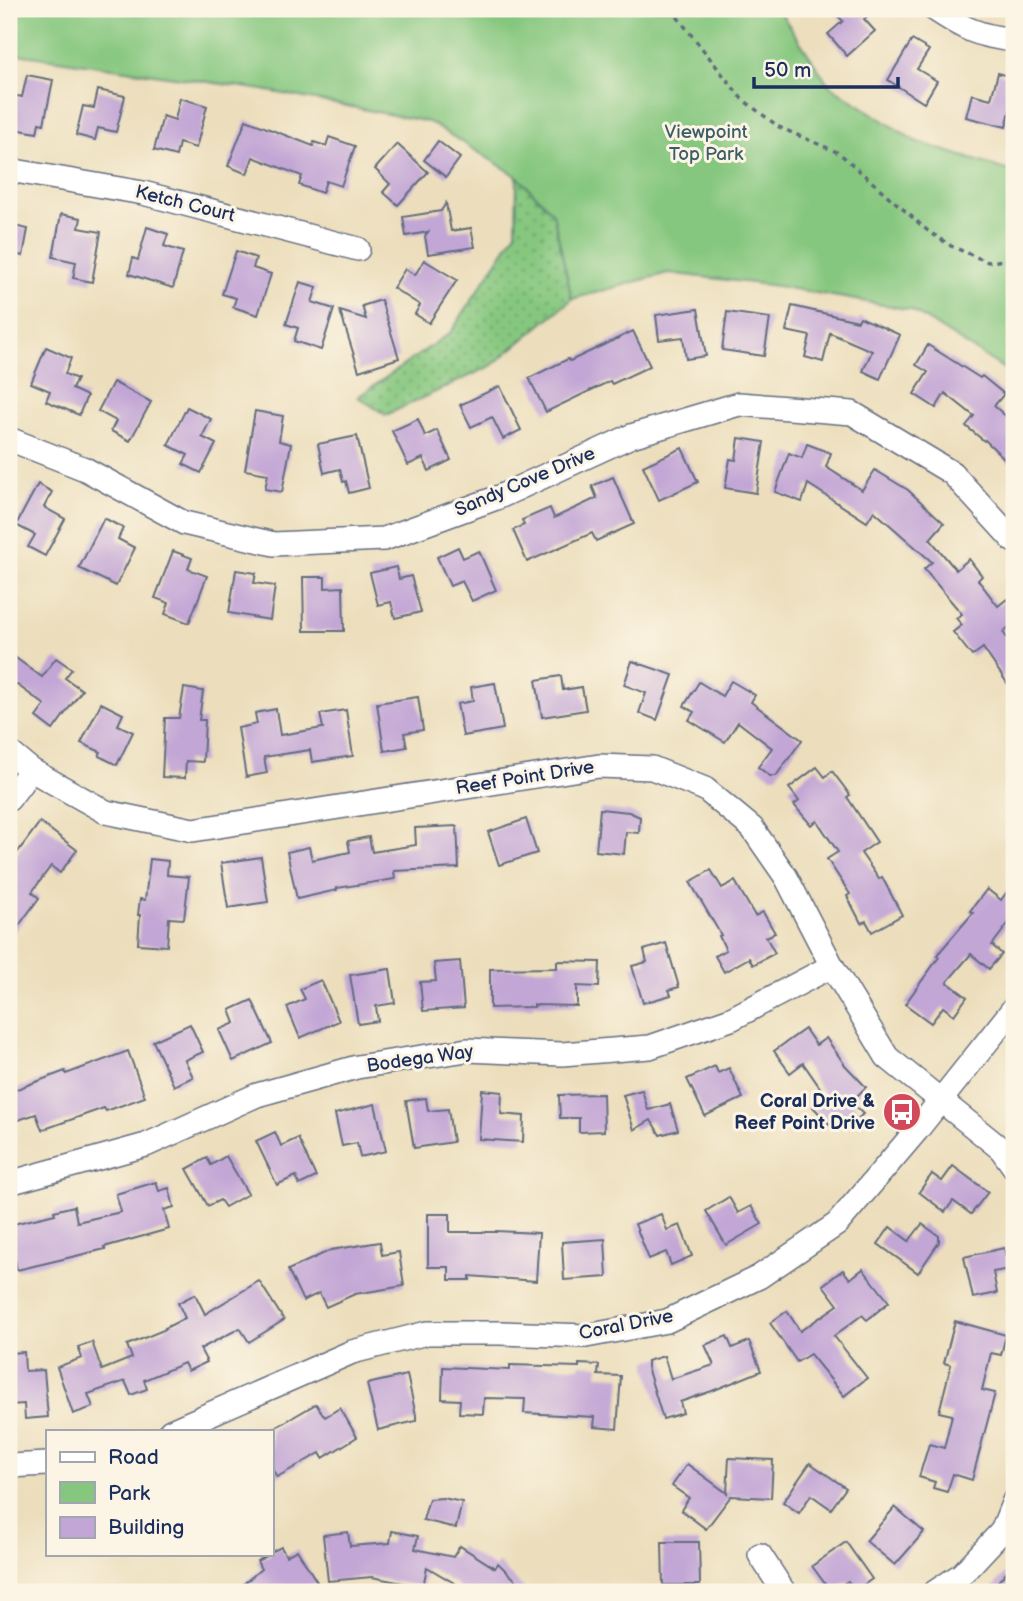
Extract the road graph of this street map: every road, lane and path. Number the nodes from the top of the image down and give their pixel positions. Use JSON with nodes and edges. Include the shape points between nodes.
{"nodes":[{"id":1,"x":671,"y":9,"type":"edge"},
{"id":2,"x":933,"y":9,"type":"edge"},
{"id":3,"x":1014,"y":40,"type":"edge"},
{"id":4,"x":9,"y":170,"type":"edge"},
{"id":5,"x":358,"y":248,"type":"dead end"},
{"id":6,"x":1014,"y":259,"type":"edge"},
{"id":7,"x":9,"y":439,"type":"edge"},
{"id":8,"x":1014,"y":541,"type":"edge"},
{"id":9,"x":9,"y":752,"type":"edge"},
{"id":10,"x":31,"y":770,"type":"junction"},
{"id":11,"x":9,"y":799,"type":"edge"},
{"id":12,"x":832,"y":966,"type":"junction"},
{"id":13,"x":1014,"y":1008,"type":"edge"},
{"id":14,"x":941,"y":1100,"type":"junction"},
{"id":15,"x":1014,"y":1167,"type":"edge"},
{"id":16,"x":9,"y":1183,"type":"edge"},
{"id":17,"x":173,"y":1430,"type":"edge"},
{"id":18,"x":46,"y":1464,"type":"edge"},
{"id":19,"x":9,"y":1466,"type":"edge"},
{"id":20,"x":1014,"y":1501,"type":"edge"},
{"id":21,"x":760,"y":1556,"type":"dead end"},
{"id":22,"x":784,"y":1592,"type":"edge"},
{"id":23,"x":935,"y":1592,"type":"edge"}],
"edges":[{"from":1,"to":6,"type":"path","via":[[742,99],[779,127],[839,153],[951,246],[988,262]]},
{"from":2,"to":3,"type":"street","via":[[959,26],[988,37]]},
{"from":4,"to":5,"type":"street","name":"Ketch Court","via":[[143,193]]},
{"from":7,"to":8,"type":"street","name":"Sandy Cove Drive","via":[[85,469],[184,523],[274,544],[384,539],[499,497],[631,436],[738,404],[852,413],[952,473]]},
{"from":9,"to":10,"type":"street","name":"Reef Point Drive"},
{"from":10,"to":11,"type":"street"},
{"from":10,"to":12,"type":"street","name":"Reef Point Drive","via":[[106,813],[193,830],[599,766],[652,768],[705,789],[752,828],[786,877]]},
{"from":12,"to":14,"type":"street","name":"Reef Point Drive","via":[[887,1056]]},
{"from":12,"to":16,"type":"street","name":"Bodega Way","via":[[731,1019],[650,1046],[562,1054],[467,1050],[357,1068],[257,1095],[146,1145]]},
{"from":13,"to":14,"type":"street","name":"Coral Drive"},
{"from":14,"to":15,"type":"street","name":"Reef Point Drive","via":[[1001,1149]]},
{"from":14,"to":17,"type":"street","name":"Coral Drive","via":[[837,1224],[759,1277],[667,1321],[586,1336],[427,1333],[352,1352]]},
{"from":18,"to":19,"type":"street"},
{"from":20,"to":23,"type":"street","via":[[1002,1531],[962,1574]]},
{"from":21,"to":22,"type":"street"}]}
